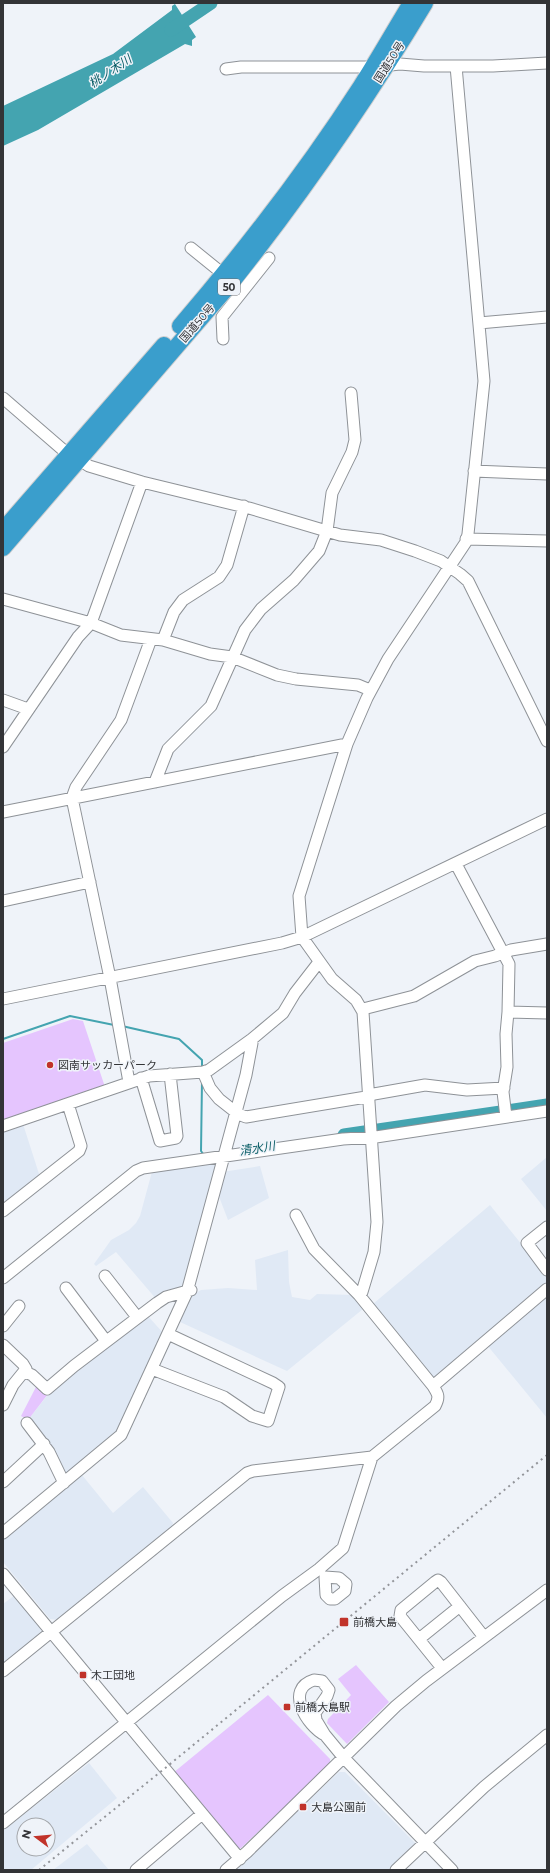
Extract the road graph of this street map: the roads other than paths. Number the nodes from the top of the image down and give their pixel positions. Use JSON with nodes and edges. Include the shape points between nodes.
{"nodes":[{"id":1,"x":411,"y":3,"type":"edge"},
{"id":2,"x":425,"y":3,"type":"edge"},
{"id":3,"x":547,"y":63,"type":"edge"},
{"id":4,"x":388,"y":65,"type":"junction"},
{"id":5,"x":456,"y":66,"type":"junction"},
{"id":6,"x":372,"y":67,"type":"junction"},
{"id":7,"x":226,"y":69,"type":"dead end"},
{"id":8,"x":191,"y":248,"type":"dead end"},
{"id":9,"x":269,"y":258,"type":"dead end"},
{"id":10,"x":233,"y":282,"type":"junction"},
{"id":11,"x":547,"y":317,"type":"edge"},
{"id":12,"x":479,"y":323,"type":"junction"},
{"id":13,"x":223,"y":340,"type":"dead end"},
{"id":14,"x":351,"y":393,"type":"dead end"},
{"id":15,"x":3,"y":398,"type":"edge"},
{"id":16,"x":74,"y":458,"type":"junction"},
{"id":17,"x":474,"y":471,"type":"junction"},
{"id":18,"x":547,"y":474,"type":"edge"},
{"id":19,"x":142,"y":482,"type":"junction"},
{"id":20,"x":244,"y":506,"type":"junction"},
{"id":21,"x":3,"y":530,"type":"edge"},
{"id":22,"x":327,"y":531,"type":"junction"},
{"id":23,"x":466,"y":539,"type":"junction"},
{"id":24,"x":547,"y":541,"type":"edge"},
{"id":25,"x":3,"y":548,"type":"edge"},
{"id":26,"x":449,"y":567,"type":"junction"},
{"id":27,"x":3,"y":599,"type":"edge"},
{"id":28,"x":91,"y":623,"type":"junction"},
{"id":29,"x":151,"y":639,"type":"junction"},
{"id":30,"x":163,"y":640,"type":"junction"},
{"id":31,"x":232,"y":657,"type":"junction"},
{"id":32,"x":370,"y":690,"type":"junction"},
{"id":33,"x":3,"y":700,"type":"edge"},
{"id":34,"x":28,"y":709,"type":"junction"},
{"id":35,"x":547,"y":741,"type":"edge"},
{"id":36,"x":347,"y":744,"type":"junction"},
{"id":37,"x":3,"y":747,"type":"edge"},
{"id":38,"x":155,"y":782,"type":"junction"},
{"id":39,"x":72,"y":798,"type":"junction"},
{"id":40,"x":3,"y":812,"type":"edge"},
{"id":41,"x":547,"y":820,"type":"edge"},
{"id":42,"x":456,"y":864,"type":"junction"},
{"id":43,"x":90,"y":882,"type":"junction"},
{"id":44,"x":3,"y":901,"type":"edge"},
{"id":45,"x":302,"y":938,"type":"junction"},
{"id":46,"x":547,"y":944,"type":"edge"},
{"id":47,"x":503,"y":953,"type":"junction"},
{"id":48,"x":319,"y":962,"type":"junction"},
{"id":49,"x":110,"y":978,"type":"junction"},
{"id":50,"x":3,"y":999,"type":"edge"},
{"id":51,"x":362,"y":1010,"type":"junction"},
{"id":52,"x":508,"y":1012,"type":"junction"},
{"id":53,"x":547,"y":1013,"type":"edge"},
{"id":54,"x":252,"y":1039,"type":"junction"},
{"id":55,"x":203,"y":1072,"type":"junction"},
{"id":56,"x":170,"y":1074,"type":"junction"},
{"id":57,"x":141,"y":1078,"type":"junction"},
{"id":58,"x":129,"y":1082,"type":"junction"},
{"id":59,"x":504,"y":1088,"type":"junction"},
{"id":60,"x":369,"y":1096,"type":"junction"},
{"id":61,"x":68,"y":1104,"type":"junction"},
{"id":62,"x":236,"y":1110,"type":"junction"},
{"id":63,"x":547,"y":1111,"type":"edge"},
{"id":64,"x":506,"y":1113,"type":"junction"},
{"id":65,"x":3,"y":1126,"type":"edge"},
{"id":66,"x":372,"y":1133,"type":"junction"},
{"id":67,"x":224,"y":1154,"type":"junction"},
{"id":68,"x":3,"y":1211,"type":"edge"},
{"id":69,"x":296,"y":1215,"type":"dead end"},
{"id":70,"x":547,"y":1226,"type":"edge"},
{"id":71,"x":547,"y":1270,"type":"edge"},
{"id":72,"x":105,"y":1276,"type":"dead end"},
{"id":73,"x":3,"y":1278,"type":"edge"},
{"id":74,"x":66,"y":1288,"type":"dead end"},
{"id":75,"x":547,"y":1289,"type":"edge"},
{"id":76,"x":189,"y":1291,"type":"junction"},
{"id":77,"x":359,"y":1296,"type":"junction"},
{"id":78,"x":19,"y":1306,"type":"dead end"},
{"id":79,"x":137,"y":1317,"type":"junction"},
{"id":80,"x":3,"y":1326,"type":"edge"},
{"id":81,"x":168,"y":1334,"type":"junction"},
{"id":82,"x":106,"y":1342,"type":"junction"},
{"id":83,"x":3,"y":1345,"type":"edge"},
{"id":84,"x":152,"y":1368,"type":"junction"},
{"id":85,"x":24,"y":1372,"type":"junction"},
{"id":86,"x":432,"y":1386,"type":"junction"},
{"id":87,"x":3,"y":1405,"type":"edge"},
{"id":88,"x":27,"y":1423,"type":"dead end"},
{"id":89,"x":44,"y":1444,"type":"junction"},
{"id":90,"x":372,"y":1457,"type":"junction"},
{"id":91,"x":3,"y":1482,"type":"edge"},
{"id":92,"x":64,"y":1483,"type":"junction"},
{"id":93,"x":3,"y":1533,"type":"edge"},
{"id":94,"x":3,"y":1574,"type":"edge"},
{"id":95,"x":547,"y":1590,"type":"edge"},
{"id":96,"x":460,"y":1606,"type":"junction"},
{"id":97,"x":52,"y":1632,"type":"junction"},
{"id":98,"x":484,"y":1637,"type":"junction"},
{"id":99,"x":419,"y":1639,"type":"junction"},
{"id":100,"x":442,"y":1668,"type":"junction"},
{"id":101,"x":3,"y":1671,"type":"edge"},
{"id":102,"x":127,"y":1723,"type":"junction"},
{"id":103,"x":325,"y":1735,"type":"junction"},
{"id":104,"x":547,"y":1735,"type":"edge"},
{"id":105,"x":344,"y":1758,"type":"junction"},
{"id":106,"x":202,"y":1814,"type":"junction"},
{"id":107,"x":3,"y":1823,"type":"edge"},
{"id":108,"x":427,"y":1843,"type":"junction"},
{"id":109,"x":240,"y":1859,"type":"junction"},
{"id":110,"x":136,"y":1870,"type":"edge"},
{"id":111,"x":226,"y":1870,"type":"edge"},
{"id":112,"x":396,"y":1870,"type":"edge"},
{"id":113,"x":452,"y":1870,"type":"edge"}],
"edges":[{"from":1,"to":6,"type":"highway","name":"国道50号","number":"50"},
{"from":2,"to":4,"type":"highway","name":"国道50号","number":"50"},
{"from":3,"to":5,"type":"street"},
{"from":4,"to":5,"type":"street"},
{"from":4,"to":6,"type":"street"},
{"from":4,"to":10,"type":"highway","name":"国道50号","number":"50","via":[[326,158]]},
{"from":5,"to":12,"type":"street"},
{"from":6,"to":7,"type":"street"},
{"from":6,"to":10,"type":"highway","name":"国道50号","number":"50","via":[[321,145],[279,202]]},
{"from":8,"to":10,"type":"street"},
{"from":9,"to":10,"type":"street"},
{"from":10,"to":13,"type":"street","via":[[222,317]]},
{"from":10,"to":16,"type":"highway","name":"国道50号","number":"50"},
{"from":11,"to":12,"type":"street"},
{"from":12,"to":17,"type":"street","via":[[484,382]]},
{"from":14,"to":22,"type":"street","via":[[355,440],[352,452],[332,493]]},
{"from":15,"to":16,"type":"street"},
{"from":16,"to":19,"type":"street","via":[[89,466]]},
{"from":16,"to":21,"type":"highway","name":"国道50号","number":"50"},
{"from":16,"to":25,"type":"highway","name":"国道50号","number":"50"},
{"from":17,"to":18,"type":"street"},
{"from":17,"to":23,"type":"street"},
{"from":19,"to":20,"type":"street"},
{"from":19,"to":28,"type":"street"},
{"from":20,"to":22,"type":"street"},
{"from":20,"to":30,"type":"street","via":[[227,565],[219,577],[183,600],[174,612]]},
{"from":22,"to":26,"type":"street","via":[[381,540],[415,550]]},
{"from":22,"to":31,"type":"street","via":[[319,551],[294,580],[261,609],[245,630]]},
{"from":23,"to":24,"type":"street"},
{"from":23,"to":26,"type":"street"},
{"from":26,"to":32,"type":"street"},
{"from":26,"to":35,"type":"street","via":[[468,581]]},
{"from":27,"to":28,"type":"street"},
{"from":28,"to":29,"type":"street","via":[[121,635]]},
{"from":28,"to":34,"type":"street","via":[[78,637]]},
{"from":29,"to":30,"type":"street"},
{"from":29,"to":39,"type":"street","via":[[121,720],[76,787]]},
{"from":30,"to":31,"type":"street","via":[[210,654]]},
{"from":31,"to":32,"type":"street","via":[[277,675],[358,685]]},
{"from":31,"to":38,"type":"street","via":[[211,706],[168,749]]},
{"from":32,"to":36,"type":"street"},
{"from":33,"to":34,"type":"street"},
{"from":34,"to":37,"type":"street"},
{"from":36,"to":38,"type":"street"},
{"from":36,"to":45,"type":"street","via":[[299,896]]},
{"from":38,"to":39,"type":"street"},
{"from":39,"to":40,"type":"street"},
{"from":39,"to":43,"type":"street"},
{"from":41,"to":42,"type":"street"},
{"from":42,"to":45,"type":"street"},
{"from":42,"to":47,"type":"street"},
{"from":43,"to":44,"type":"street"},
{"from":43,"to":49,"type":"street"},
{"from":45,"to":48,"type":"street"},
{"from":45,"to":49,"type":"street"},
{"from":46,"to":47,"type":"street"},
{"from":47,"to":51,"type":"street","via":[[475,961],[414,996]]},
{"from":47,"to":52,"type":"street","via":[[508,964]]},
{"from":48,"to":51,"type":"street","via":[[356,1000]]},
{"from":48,"to":54,"type":"street","via":[[283,1013]]},
{"from":49,"to":50,"type":"street"},
{"from":49,"to":58,"type":"street"},
{"from":51,"to":60,"type":"street"},
{"from":52,"to":53,"type":"street"},
{"from":52,"to":59,"type":"street"},
{"from":54,"to":55,"type":"street"},
{"from":54,"to":62,"type":"street"},
{"from":55,"to":56,"type":"street"},
{"from":55,"to":62,"type":"street","via":[[214,1093]]},
{"from":56,"to":57,"type":"street"},
{"from":56,"to":57,"type":"street","via":[[178,1136],[160,1141]]},
{"from":57,"to":58,"type":"street"},
{"from":58,"to":61,"type":"street"},
{"from":59,"to":60,"type":"street","via":[[467,1090],[425,1085]]},
{"from":59,"to":64,"type":"street"},
{"from":60,"to":62,"type":"street","via":[[252,1117],[241,1116]]},
{"from":60,"to":66,"type":"street"},
{"from":61,"to":65,"type":"street"},
{"from":61,"to":68,"type":"street","via":[[80,1146],[79,1151]]},
{"from":62,"to":67,"type":"street"},
{"from":63,"to":64,"type":"street"},
{"from":64,"to":66,"type":"street"},
{"from":66,"to":67,"type":"street"},
{"from":66,"to":77,"type":"street","via":[[377,1230],[372,1263]]},
{"from":67,"to":73,"type":"street","via":[[136,1171]]},
{"from":67,"to":76,"type":"street"},
{"from":69,"to":77,"type":"street","via":[[314,1249]]},
{"from":70,"to":71,"type":"street","via":[[527,1243]]},
{"from":72,"to":79,"type":"street"},
{"from":74,"to":82,"type":"street"},
{"from":75,"to":86,"type":"street"},
{"from":76,"to":79,"type":"street","via":[[166,1297]]},
{"from":76,"to":81,"type":"street"},
{"from":77,"to":86,"type":"street"},
{"from":78,"to":80,"type":"street"},
{"from":79,"to":82,"type":"street"},
{"from":81,"to":84,"type":"street"},
{"from":81,"to":84,"type":"street","via":[[274,1382],[279,1387],[268,1422],[252,1416],[224,1397]]},
{"from":82,"to":85,"type":"street","via":[[47,1389]]},
{"from":83,"to":85,"type":"street","via":[[23,1364],[26,1369]]},
{"from":84,"to":92,"type":"street","via":[[119,1438]]},
{"from":85,"to":87,"type":"street","via":[[13,1385]]},
{"from":86,"to":90,"type":"street","via":[[439,1400],[435,1406]]},
{"from":88,"to":89,"type":"street"},
{"from":89,"to":91,"type":"street"},
{"from":89,"to":92,"type":"street"},
{"from":90,"to":97,"type":"street","via":[[247,1473]]},
{"from":90,"to":102,"type":"street","via":[[343,1548],[322,1573],[282,1596]]},
{"from":92,"to":93,"type":"street"},
{"from":94,"to":97,"type":"street"},
{"from":95,"to":98,"type":"street"},
{"from":96,"to":98,"type":"street"},
{"from":96,"to":99,"type":"street"},
{"from":96,"to":99,"type":"street","via":[[441,1582],[434,1582],[400,1611],[400,1617]]},
{"from":97,"to":101,"type":"street"},
{"from":97,"to":102,"type":"street"},
{"from":98,"to":100,"type":"street"},
{"from":99,"to":100,"type":"street"},
{"from":100,"to":105,"type":"street","via":[[396,1706]]},
{"from":102,"to":106,"type":"street"},
{"from":102,"to":107,"type":"street"},
{"from":103,"to":103,"type":"street","via":[[306,1719],[300,1703],[303,1688],[314,1680],[322,1681],[328,1690],[327,1696],[315,1713]]},
{"from":103,"to":105,"type":"street"},
{"from":104,"to":108,"type":"street","via":[[484,1787]]},
{"from":105,"to":108,"type":"street"},
{"from":105,"to":109,"type":"street"},
{"from":106,"to":109,"type":"street"},
{"from":106,"to":110,"type":"street"},
{"from":108,"to":112,"type":"street"},
{"from":108,"to":113,"type":"street"},
{"from":109,"to":111,"type":"street"}]}
